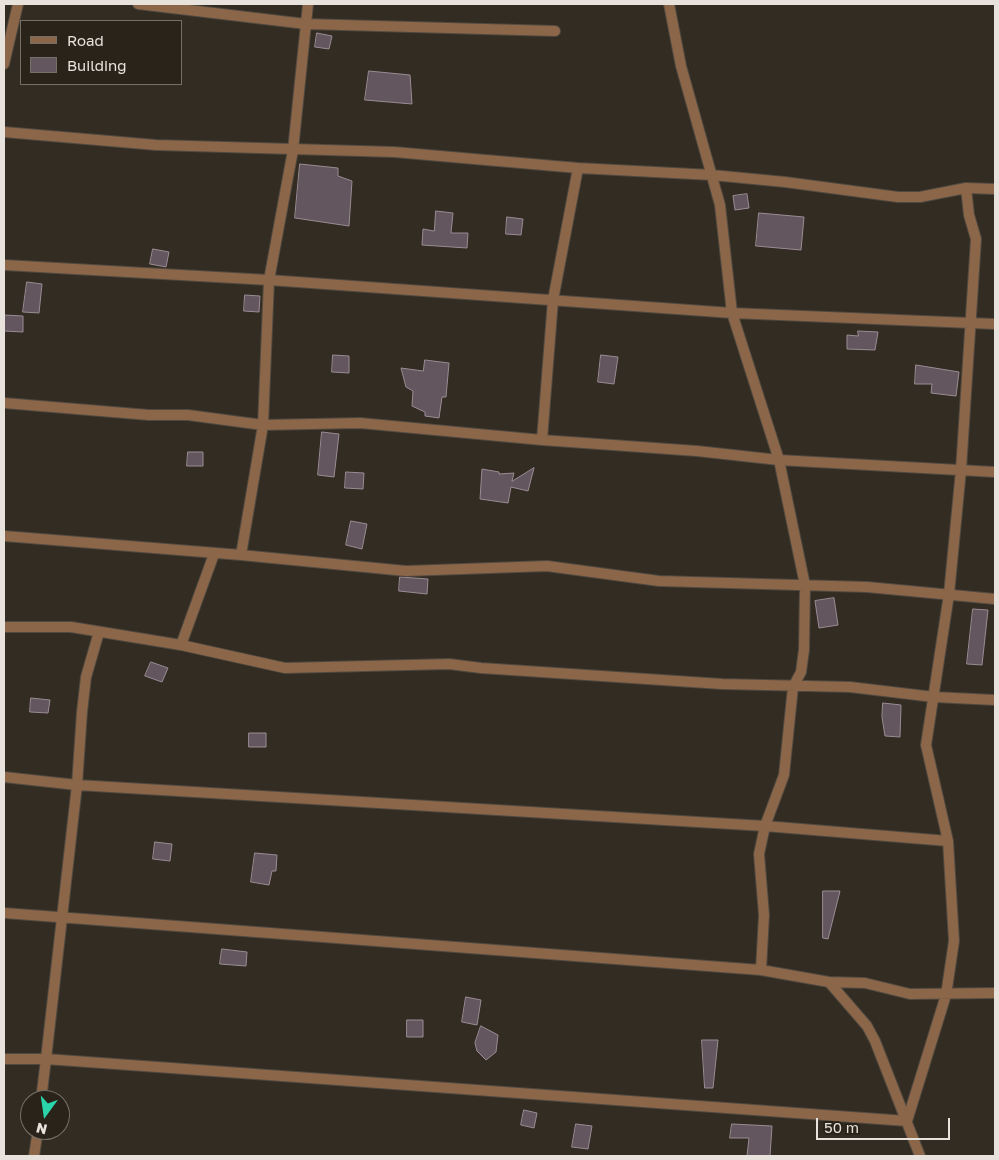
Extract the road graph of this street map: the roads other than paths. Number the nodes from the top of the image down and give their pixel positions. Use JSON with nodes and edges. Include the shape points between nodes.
{"nodes":[{"id":1,"x":18,"y":4,"type":"edge"},
{"id":2,"x":138,"y":4,"type":"edge"},
{"id":3,"x":308,"y":4,"type":"edge"},
{"id":4,"x":669,"y":4,"type":"edge"},
{"id":5,"x":306,"y":24,"type":"junction"},
{"id":6,"x":555,"y":31,"type":"dead end"},
{"id":7,"x":4,"y":64,"type":"edge"},
{"id":8,"x":4,"y":132,"type":"edge"},
{"id":9,"x":293,"y":150,"type":"junction"},
{"id":10,"x":578,"y":168,"type":"junction"},
{"id":11,"x":712,"y":175,"type":"junction"},
{"id":12,"x":966,"y":188,"type":"junction"},
{"id":13,"x":995,"y":189,"type":"edge"},
{"id":14,"x":4,"y":265,"type":"edge"},
{"id":15,"x":269,"y":280,"type":"junction"},
{"id":16,"x":553,"y":300,"type":"junction"},
{"id":17,"x":732,"y":313,"type":"junction"},
{"id":18,"x":971,"y":324,"type":"junction"},
{"id":19,"x":995,"y":324,"type":"edge"},
{"id":20,"x":4,"y":403,"type":"edge"},
{"id":21,"x":263,"y":425,"type":"junction"},
{"id":22,"x":542,"y":440,"type":"junction"},
{"id":23,"x":779,"y":460,"type":"junction"},
{"id":24,"x":961,"y":470,"type":"junction"},
{"id":25,"x":995,"y":472,"type":"edge"},
{"id":26,"x":4,"y":536,"type":"edge"},
{"id":27,"x":214,"y":554,"type":"junction"},
{"id":28,"x":241,"y":555,"type":"junction"},
{"id":29,"x":805,"y":585,"type":"junction"},
{"id":30,"x":949,"y":594,"type":"junction"},
{"id":31,"x":995,"y":599,"type":"edge"},
{"id":32,"x":4,"y":627,"type":"edge"},
{"id":33,"x":99,"y":632,"type":"junction"},
{"id":34,"x":181,"y":645,"type":"junction"},
{"id":35,"x":793,"y":687,"type":"junction"},
{"id":36,"x":934,"y":696,"type":"junction"},
{"id":37,"x":995,"y":700,"type":"edge"},
{"id":38,"x":4,"y":777,"type":"edge"},
{"id":39,"x":77,"y":785,"type":"junction"},
{"id":40,"x":765,"y":826,"type":"junction"},
{"id":41,"x":948,"y":841,"type":"junction"},
{"id":42,"x":4,"y":913,"type":"edge"},
{"id":43,"x":62,"y":916,"type":"junction"},
{"id":44,"x":761,"y":970,"type":"junction"},
{"id":45,"x":829,"y":982,"type":"junction"},
{"id":46,"x":995,"y":993,"type":"edge"},
{"id":47,"x":946,"y":995,"type":"junction"},
{"id":48,"x":4,"y":1059,"type":"edge"},
{"id":49,"x":46,"y":1059,"type":"junction"},
{"id":50,"x":42,"y":1090,"type":"edge"},
{"id":51,"x":908,"y":1121,"type":"junction"},
{"id":52,"x":36,"y":1140,"type":"edge"},
{"id":53,"x":34,"y":1156,"type":"edge"},
{"id":54,"x":920,"y":1156,"type":"edge"}],
"edges":[{"from":1,"to":7,"type":"street"},
{"from":2,"to":5,"type":"street"},
{"from":3,"to":5,"type":"street"},
{"from":4,"to":11,"type":"street","via":[[681,66]]},
{"from":5,"to":6,"type":"street"},
{"from":5,"to":9,"type":"street"},
{"from":8,"to":9,"type":"street","via":[[156,145]]},
{"from":9,"to":10,"type":"street","via":[[394,152]]},
{"from":9,"to":15,"type":"street"},
{"from":10,"to":11,"type":"street"},
{"from":10,"to":16,"type":"street"},
{"from":11,"to":12,"type":"street","via":[[898,197],[920,197]]},
{"from":11,"to":17,"type":"street","via":[[720,205]]},
{"from":12,"to":13,"type":"street"},
{"from":12,"to":18,"type":"street","via":[[976,239]]},
{"from":14,"to":15,"type":"street"},
{"from":15,"to":16,"type":"street"},
{"from":15,"to":21,"type":"street"},
{"from":16,"to":17,"type":"street"},
{"from":16,"to":22,"type":"street"},
{"from":17,"to":18,"type":"street"},
{"from":17,"to":23,"type":"street"},
{"from":18,"to":19,"type":"street"},
{"from":18,"to":24,"type":"street"},
{"from":20,"to":21,"type":"street","via":[[149,415],[188,415]]},
{"from":21,"to":22,"type":"street","via":[[360,423]]},
{"from":21,"to":28,"type":"street"},
{"from":22,"to":23,"type":"street"},
{"from":23,"to":24,"type":"street"},
{"from":23,"to":29,"type":"street"},
{"from":24,"to":25,"type":"street"},
{"from":24,"to":30,"type":"street"},
{"from":26,"to":27,"type":"street"},
{"from":27,"to":28,"type":"street"},
{"from":27,"to":34,"type":"street"},
{"from":28,"to":29,"type":"street","via":[[406,571],[527,565],[659,581]]},
{"from":29,"to":30,"type":"street"},
{"from":29,"to":35,"type":"street","via":[[803,657],[801,672]]},
{"from":30,"to":31,"type":"street"},
{"from":30,"to":36,"type":"street"},
{"from":32,"to":33,"type":"street","via":[[71,627]]},
{"from":33,"to":34,"type":"street"},
{"from":33,"to":39,"type":"street","via":[[86,677]]},
{"from":34,"to":35,"type":"street","via":[[284,668],[449,664]]},
{"from":35,"to":36,"type":"street","via":[[858,687]]},
{"from":35,"to":40,"type":"street","via":[[784,775]]},
{"from":36,"to":37,"type":"street"},
{"from":36,"to":41,"type":"street","via":[[926,744]]},
{"from":38,"to":39,"type":"street"},
{"from":39,"to":40,"type":"street"},
{"from":39,"to":43,"type":"street"},
{"from":40,"to":41,"type":"street"},
{"from":40,"to":44,"type":"street","via":[[758,854],[764,915]]},
{"from":41,"to":47,"type":"street","via":[[954,941]]},
{"from":42,"to":43,"type":"street"},
{"from":43,"to":44,"type":"street"},
{"from":43,"to":49,"type":"street"},
{"from":44,"to":45,"type":"street"},
{"from":45,"to":47,"type":"street","via":[[865,983],[903,994]]},
{"from":45,"to":51,"type":"street","via":[[867,1026]]},
{"from":46,"to":47,"type":"street"},
{"from":47,"to":51,"type":"street"},
{"from":48,"to":49,"type":"street"},
{"from":49,"to":50,"type":"street"},
{"from":49,"to":51,"type":"street"},
{"from":51,"to":54,"type":"street"},
{"from":52,"to":53,"type":"street"}]}
